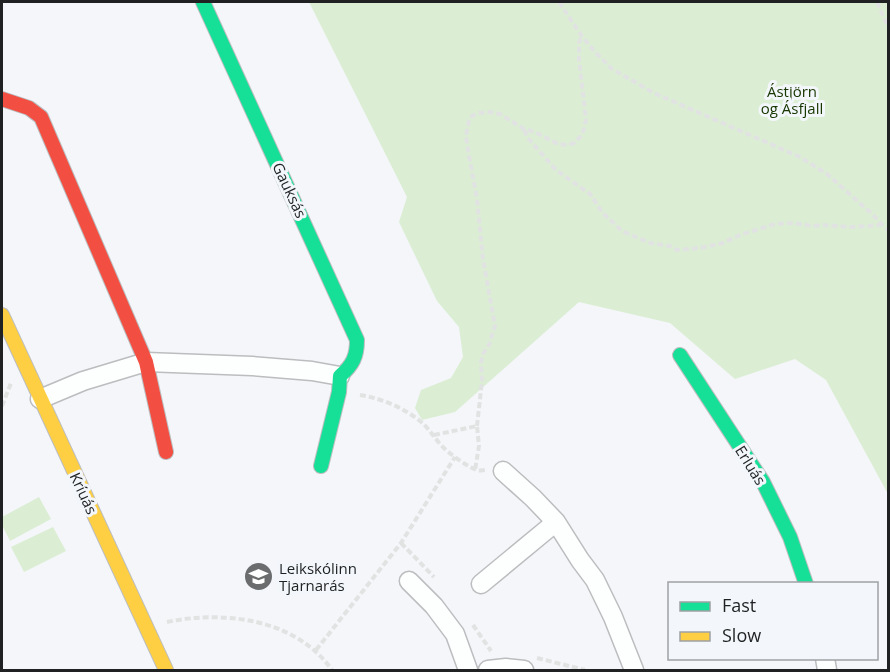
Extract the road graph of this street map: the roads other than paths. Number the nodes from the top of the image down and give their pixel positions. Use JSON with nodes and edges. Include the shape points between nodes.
{"nodes":[{"id":1,"x":203,"y":2,"type":"edge"},
{"id":2,"x":2,"y":99,"type":"edge"},
{"id":3,"x":2,"y":315,"type":"edge"},
{"id":4,"x":680,"y":355,"type":"dead end"},
{"id":5,"x":146,"y":362,"type":"junction"},
{"id":6,"x":340,"y":384,"type":"junction"},
{"id":7,"x":40,"y":399,"type":"junction"},
{"id":8,"x":166,"y":452,"type":"dead end"},
{"id":9,"x":321,"y":466,"type":"dead end"},
{"id":10,"x":503,"y":471,"type":"road end"},
{"id":11,"x":556,"y":522,"type":"junction"},
{"id":12,"x":409,"y":581,"type":"dead end"},
{"id":13,"x":805,"y":582,"type":"edge"},
{"id":14,"x":482,"y":584,"type":"dead end"},
{"id":15,"x":528,"y":664,"type":"edge"},
{"id":16,"x":166,"y":670,"type":"edge"},
{"id":17,"x":468,"y":670,"type":"edge"},
{"id":18,"x":488,"y":670,"type":"edge"},
{"id":19,"x":634,"y":670,"type":"edge"}],
"edges":[{"from":1,"to":6,"type":"street","name":"Gauksás","via":[[357,340],[355,360]]},
{"from":2,"to":5,"type":"street","via":[[29,108],[41,117]]},
{"from":3,"to":7,"type":"street","name":"Kríuás"},
{"from":4,"to":13,"type":"street","name":"Erluás","via":[[762,482],[790,537]]},
{"from":5,"to":6,"type":"street","via":[[312,371]]},
{"from":5,"to":7,"type":"street"},
{"from":5,"to":8,"type":"street"},
{"from":6,"to":9,"type":"street","name":"Gauksás"},
{"from":7,"to":16,"type":"street","name":"Kríuás"},
{"from":10,"to":11,"type":"street"},
{"from":11,"to":14,"type":"street"},
{"from":11,"to":19,"type":"street","via":[[595,580]]},
{"from":12,"to":17,"type":"street","via":[[454,634]]},
{"from":15,"to":18,"type":"street"}]}
